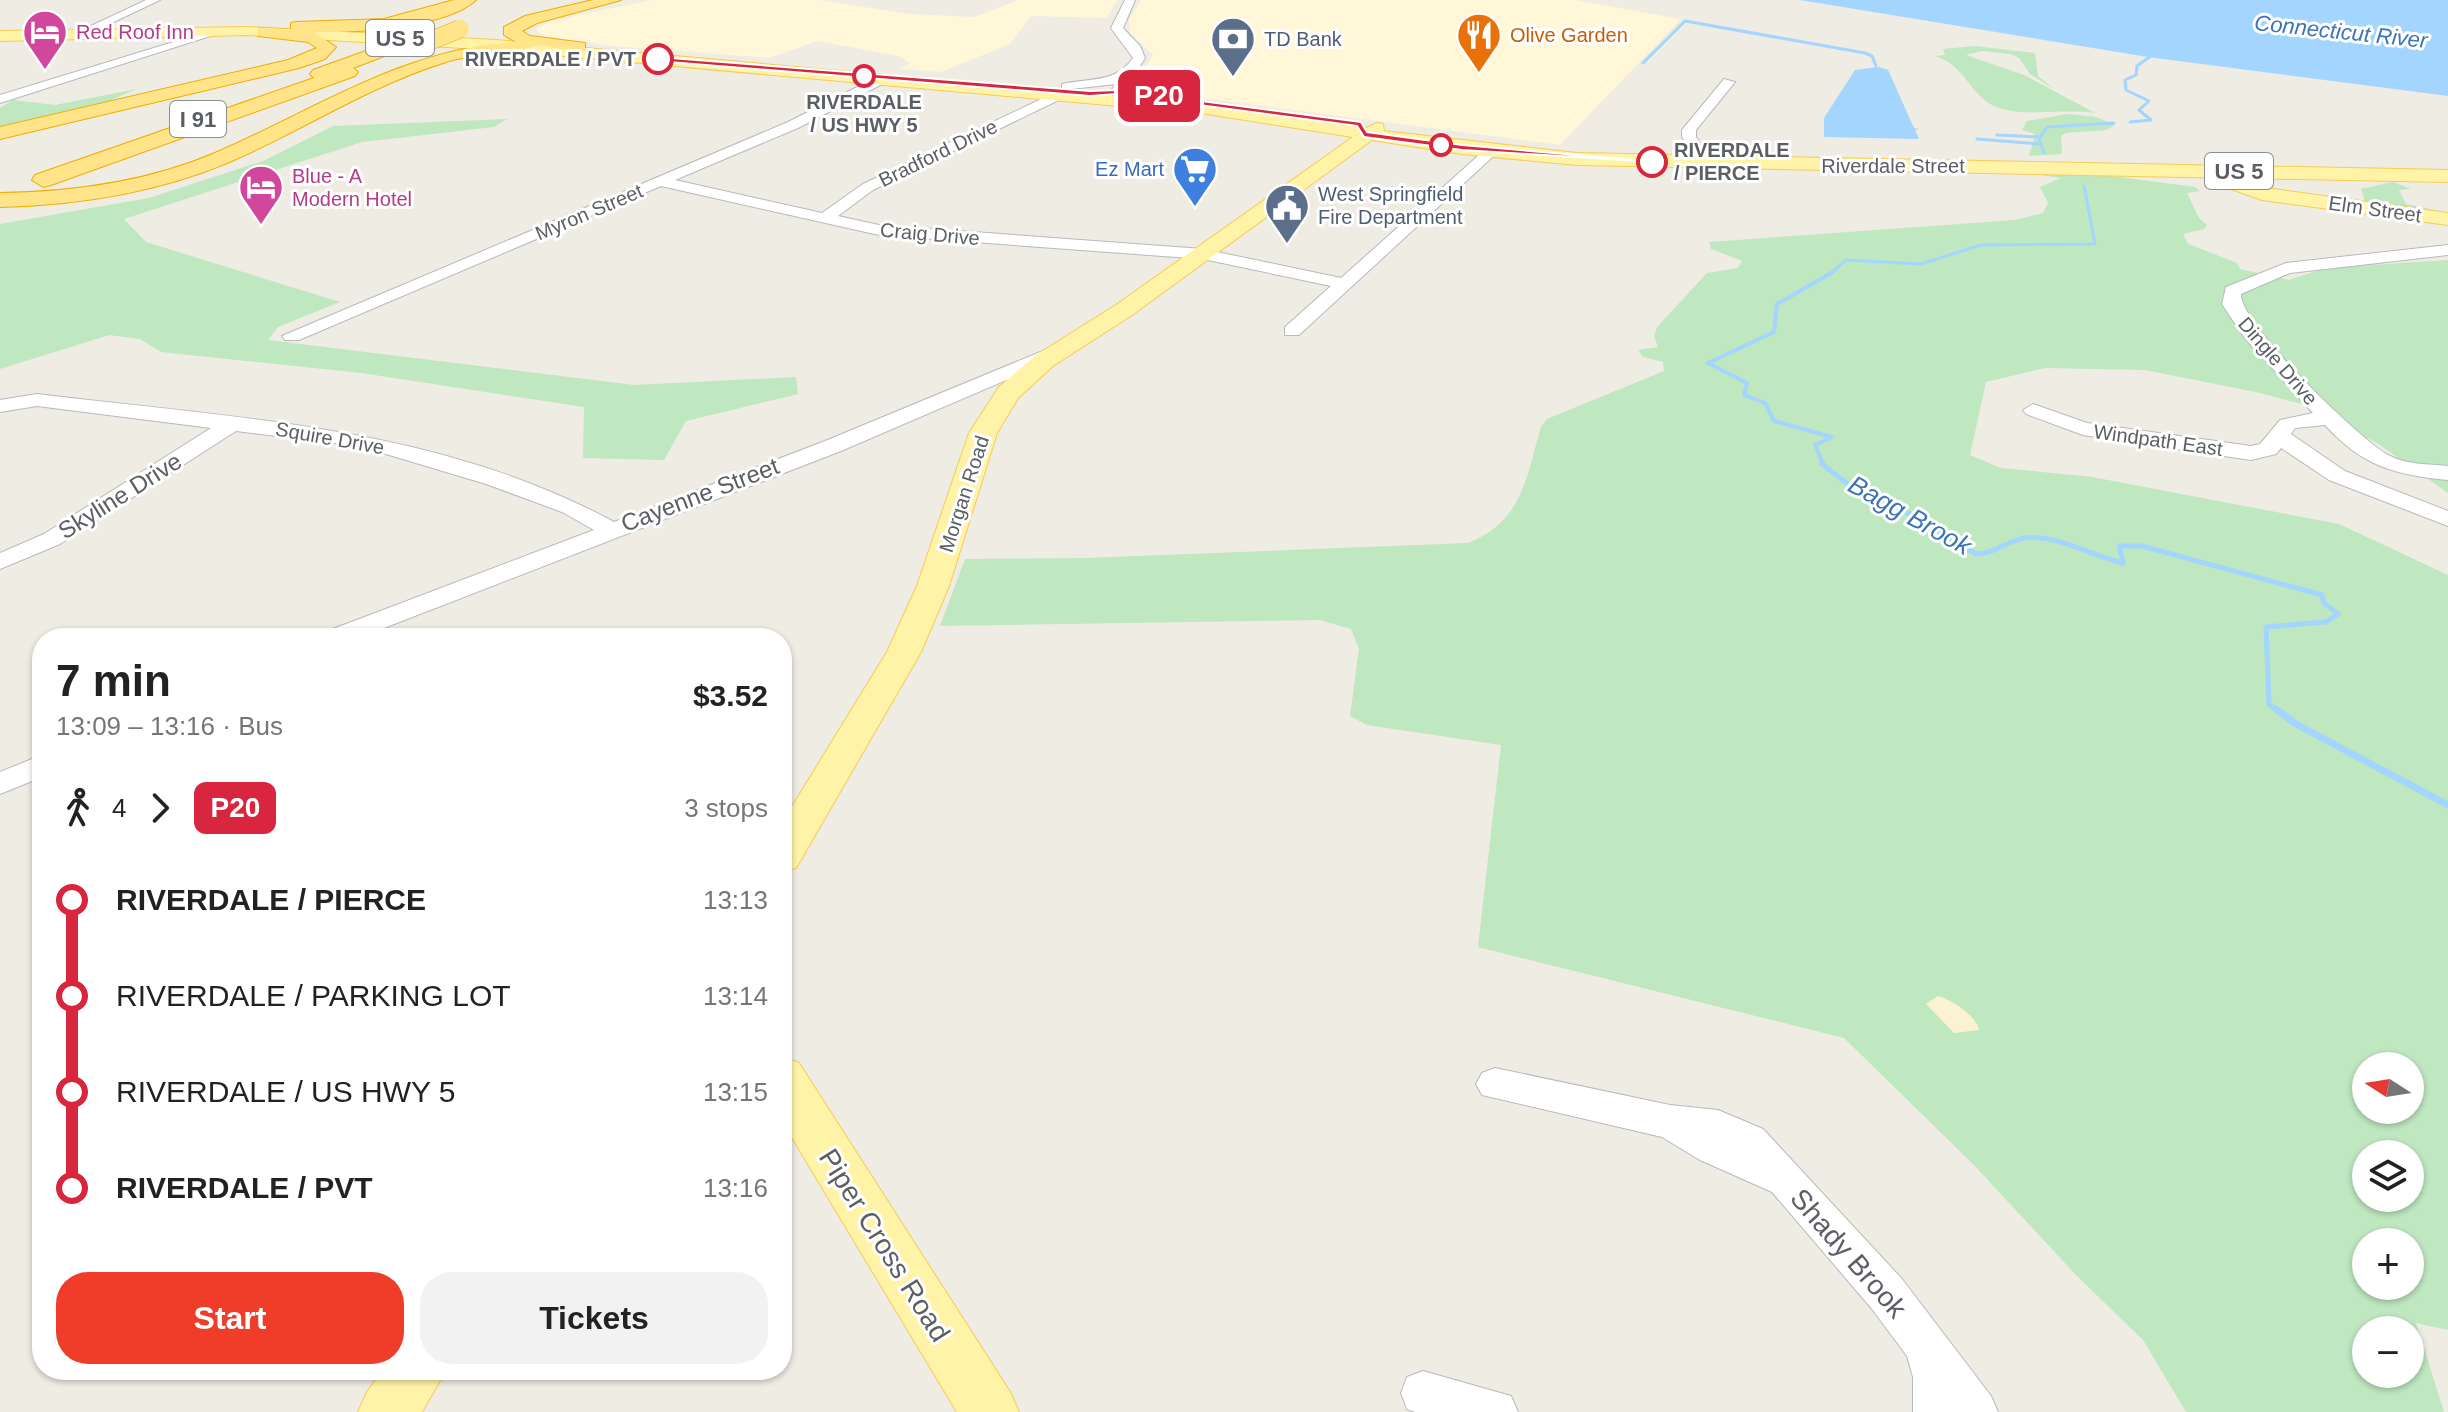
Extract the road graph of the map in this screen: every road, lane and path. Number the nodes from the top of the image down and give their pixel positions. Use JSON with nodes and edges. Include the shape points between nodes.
{"nodes":[{"id":1,"x":155,"y":0,"type":"edge"},
{"id":2,"x":538,"y":0,"type":"edge"},
{"id":3,"x":564,"y":0,"type":"edge"},
{"id":4,"x":613,"y":0,"type":"edge"},
{"id":5,"x":1130,"y":0,"type":"edge"},
{"id":6,"x":472,"y":15,"type":"edge"},
{"id":7,"x":442,"y":20,"type":"junction"},
{"id":8,"x":294,"y":27,"type":"junction"},
{"id":9,"x":93,"y":30,"type":"junction"},
{"id":10,"x":220,"y":31,"type":"junction"},
{"id":11,"x":264,"y":32,"type":"junction"},
{"id":12,"x":0,"y":35,"type":"edge"},
{"id":13,"x":521,"y":47,"type":"junction"},
{"id":14,"x":579,"y":47,"type":"junction"},
{"id":15,"x":407,"y":53,"type":"junction"},
{"id":16,"x":1127,"y":75,"type":"junction"},
{"id":17,"x":857,"y":76,"type":"junction"},
{"id":18,"x":881,"y":79,"type":"junction"},
{"id":19,"x":1729,"y":82,"type":"dead end"},
{"id":20,"x":1062,"y":91,"type":"junction"},
{"id":21,"x":1125,"y":97,"type":"junction"},
{"id":22,"x":0,"y":99,"type":"edge"},
{"id":23,"x":1367,"y":129,"type":"junction"},
{"id":24,"x":0,"y":138,"type":"edge"},
{"id":25,"x":1492,"y":151,"type":"junction"},
{"id":26,"x":1701,"y":155,"type":"junction"},
{"id":27,"x":1843,"y":157,"type":"junction"},
{"id":28,"x":1733,"y":164,"type":"junction"},
{"id":29,"x":2029,"y":167,"type":"junction"},
{"id":30,"x":2223,"y":168,"type":"junction"},
{"id":31,"x":2448,"y":169,"type":"edge"},
{"id":32,"x":2448,"y":176,"type":"edge"},
{"id":33,"x":662,"y":182,"type":"junction"},
{"id":34,"x":10,"y":186,"type":"edge"},
{"id":35,"x":2262,"y":194,"type":"junction"},
{"id":36,"x":2301,"y":199,"type":"junction"},
{"id":37,"x":0,"y":219,"type":"edge"},
{"id":38,"x":824,"y":219,"type":"junction"},
{"id":39,"x":2448,"y":219,"type":"edge"},
{"id":40,"x":2448,"y":250,"type":"edge"},
{"id":41,"x":1203,"y":254,"type":"junction"},
{"id":42,"x":1346,"y":284,"type":"junction"},
{"id":43,"x":1292,"y":331,"type":"dead end"},
{"id":44,"x":292,"y":336,"type":"dead end"},
{"id":45,"x":1063,"y":348,"type":"junction"},
{"id":46,"x":1014,"y":386,"type":"junction"},
{"id":47,"x":0,"y":389,"type":"edge"},
{"id":48,"x":951,"y":393,"type":"junction"},
{"id":49,"x":37,"y":400,"type":"junction"},
{"id":50,"x":0,"y":406,"type":"edge"},
{"id":51,"x":2033,"y":410,"type":"dead end"},
{"id":52,"x":2330,"y":419,"type":"junction"},
{"id":53,"x":235,"y":422,"type":"junction"},
{"id":54,"x":2281,"y":435,"type":"junction"},
{"id":55,"x":2448,"y":473,"type":"edge"},
{"id":56,"x":2448,"y":519,"type":"edge"},
{"id":57,"x":610,"y":529,"type":"junction"},
{"id":58,"x":0,"y":562,"type":"edge"},
{"id":59,"x":359,"y":628,"type":"edge"},
{"id":60,"x":32,"y":770,"type":"edge"},
{"id":61,"x":0,"y":784,"type":"edge"},
{"id":62,"x":792,"y":840,"type":"edge"},
{"id":63,"x":1495,"y":1084,"type":"dead end"},
{"id":64,"x":792,"y":1094,"type":"edge"},
{"id":65,"x":1913,"y":1328,"type":"junction"},
{"id":66,"x":411,"y":1380,"type":"edge"},
{"id":67,"x":1423,"y":1393,"type":"dead end"},
{"id":68,"x":387,"y":1412,"type":"edge"},
{"id":69,"x":990,"y":1412,"type":"edge"},
{"id":70,"x":1495,"y":1412,"type":"edge"},
{"id":71,"x":1936,"y":1412,"type":"edge"},
{"id":72,"x":1975,"y":1412,"type":"edge"}],
"edges":[{"from":1,"to":9,"type":"street"},
{"from":2,"to":3,"type":"highway","via":[[508,13]]},
{"from":4,"to":14,"type":"highway","via":[[531,19],[510,31],[526,41]]},
{"from":5,"to":16,"type":"street","via":[[1117,25],[1139,54]]},
{"from":6,"to":7,"type":"highway","number":"I 91"},
{"from":6,"to":15,"type":"highway","number":"I 91","bridge":true},
{"from":7,"to":8,"type":"highway","via":[[379,27]]},
{"from":7,"to":15,"type":"highway","number":"I 91"},
{"from":8,"to":9,"type":"main road","name":"Riverdale Street","number":"US 5"},
{"from":8,"to":14,"type":"main road","name":"Riverdale Street","number":"US 5"},
{"from":9,"to":10,"type":"main road","name":"Riverdale Street","number":"US 5"},
{"from":9,"to":12,"type":"main road","name":"Riverdale Street","number":"US 5"},
{"from":10,"to":11,"type":"main road","name":"Riverdale Street","number":"US 5"},
{"from":10,"to":22,"type":"street"},
{"from":11,"to":13,"type":"main road","name":"Riverdale Street","number":"US 5"},
{"from":11,"to":24,"type":"highway","via":[[313,37],[327,47],[293,64],[126,102]]},
{"from":13,"to":15,"type":"highway"},
{"from":13,"to":17,"type":"main road","name":"Riverdale Street","number":"US 5"},
{"from":14,"to":20,"type":"main road","name":"Riverdale Street","number":"US 5"},
{"from":15,"to":24,"type":"highway"},
{"from":15,"to":34,"type":"highway","number":"I 91","via":[[193,130]]},
{"from":15,"to":34,"type":"highway","via":[[213,162],[97,192]]},
{"from":15,"to":37,"type":"highway","via":[[205,173],[136,194]]},
{"from":16,"to":20,"type":"street","name":"Bradford Drive"},
{"from":16,"to":21,"type":"street"},
{"from":17,"to":18,"type":"main road","name":"Riverdale Street","number":"US 5"},
{"from":17,"to":21,"type":"main road"},
{"from":18,"to":20,"type":"main road","name":"Riverdale Street","number":"US 5"},
{"from":18,"to":33,"type":"street","name":"Myron Street","via":[[835,106]]},
{"from":19,"to":26,"type":"street","via":[[1689,130]]},
{"from":20,"to":21,"type":"main road","name":"Riverdale Street","number":"US 5"},
{"from":20,"to":38,"type":"street","name":"Bradford Drive","via":[[868,187]]},
{"from":21,"to":23,"type":"main road","name":"Riverdale Street","number":"US 5"},
{"from":23,"to":25,"type":"main road","name":"Riverdale Street","number":"US 5"},
{"from":23,"to":26,"type":"main road","name":"Riverdale Street","number":"US 5","via":[[1537,148]]},
{"from":23,"to":41,"type":"main road","name":"Morgan Road"},
{"from":25,"to":28,"type":"main road","name":"Riverdale Street","number":"US 5"},
{"from":25,"to":42,"type":"street"},
{"from":26,"to":27,"type":"main road","name":"Riverdale Street","number":"US 5"},
{"from":27,"to":28,"type":"main road","via":[[1855,161]]},
{"from":27,"to":30,"type":"main road","name":"Riverdale Street","number":"US 5"},
{"from":28,"to":29,"type":"main road","name":"Riverdale Street","number":"US 5"},
{"from":29,"to":30,"type":"main road","name":"Riverdale Street","number":"US 5"},
{"from":29,"to":35,"type":"main road"},
{"from":30,"to":31,"type":"main road","name":"Riverdale Street","number":"US 5"},
{"from":30,"to":32,"type":"main road","name":"Riverdale Street","number":"US 5"},
{"from":30,"to":35,"type":"main road","name":"Elm Street","via":[[2242,187]]},
{"from":30,"to":36,"type":"main road","name":"Elm Street","via":[[2257,186]]},
{"from":33,"to":38,"type":"street","name":"Craig Drive"},
{"from":33,"to":44,"type":"street","name":"Myron Street"},
{"from":35,"to":36,"type":"main road","name":"Elm Street"},
{"from":36,"to":39,"type":"main road","name":"Elm Street"},
{"from":38,"to":41,"type":"street","name":"Craig Drive","via":[[895,233]]},
{"from":40,"to":52,"type":"street","name":"Dingle Drive","via":[[2286,268],[2232,291],[2231,304],[2239,318]]},
{"from":41,"to":42,"type":"street","name":"Craig Drive"},
{"from":41,"to":45,"type":"main road","name":"Morgan Road"},
{"from":42,"to":43,"type":"street"},
{"from":45,"to":46,"type":"main road","name":"Morgan Road"},
{"from":45,"to":48,"type":"street","name":"Cayenne Street"},
{"from":46,"to":48,"type":"street","via":[[985,383]]},
{"from":46,"to":62,"type":"main road","name":"Morgan Road","via":[[983,433],[933,586],[901,659]]},
{"from":47,"to":49,"type":"street","name":"Squire Drive","via":[[28,387],[30,397]]},
{"from":48,"to":57,"type":"street","name":"Cayenne Street","via":[[833,446]]},
{"from":49,"to":50,"type":"street","name":"Squire Drive"},
{"from":49,"to":53,"type":"street","name":"Squire Drive"},
{"from":51,"to":54,"type":"street","name":"Windpath East","via":[[2083,429],[2251,453],[2268,449]]},
{"from":52,"to":54,"type":"street","name":"Windpath East","via":[[2287,424]]},
{"from":52,"to":55,"type":"street","name":"Dingle Drive","via":[[2381,460],[2405,469]]},
{"from":53,"to":57,"type":"street","name":"Squire Drive","via":[[361,440],[533,492]]},
{"from":53,"to":58,"type":"street","name":"Skyline Drive","via":[[52,539]]},
{"from":54,"to":56,"type":"street","via":[[2317,465]]},
{"from":57,"to":59,"type":"street","name":"Cayenne Street"},
{"from":60,"to":61,"type":"street"},
{"from":63,"to":65,"type":"street","name":"Shady Brook","via":[[1736,1131],[1760,1150]]},
{"from":64,"to":69,"type":"main road","name":"Piper Cross Road"},
{"from":65,"to":71,"type":"street","name":"Shady Brook","via":[[1935,1377]]},
{"from":65,"to":72,"type":"street","name":"Shady Brook"},
{"from":66,"to":68,"type":"main road"},
{"from":67,"to":70,"type":"street"}]}
